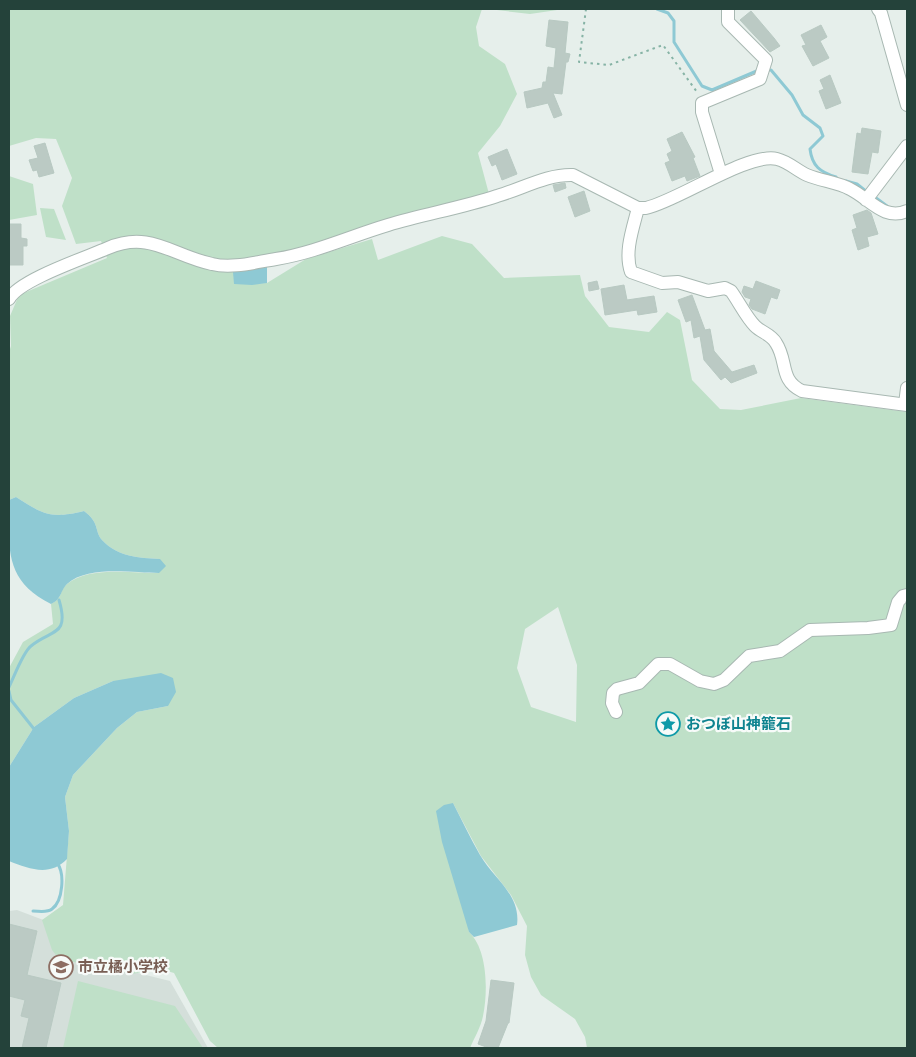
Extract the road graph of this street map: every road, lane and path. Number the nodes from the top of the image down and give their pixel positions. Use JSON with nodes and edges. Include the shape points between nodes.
{"nodes":[{"id":1,"x":586,"y":9,"type":"edge"},
{"id":2,"x":728,"y":9,"type":"edge"},
{"id":3,"x":878,"y":9,"type":"edge"},
{"id":4,"x":702,"y":103,"type":"junction"},
{"id":5,"x":907,"y":106,"type":"edge"},
{"id":6,"x":907,"y":146,"type":"edge"},
{"id":7,"x":721,"y":174,"type":"junction"},
{"id":8,"x":869,"y":195,"type":"junction"},
{"id":9,"x":638,"y":208,"type":"junction"},
{"id":10,"x":907,"y":211,"type":"edge"},
{"id":11,"x":9,"y":299,"type":"edge"},
{"id":12,"x":907,"y":388,"type":"edge"},
{"id":13,"x":906,"y":404,"type":"edge"},
{"id":14,"x":907,"y":595,"type":"edge"},
{"id":15,"x":616,"y":712,"type":"dead end"}],
"edges":[{"from":1,"to":4,"type":"path","via":[[579,62],[609,65],[663,45],[694,86]]},
{"from":2,"to":4,"type":"street","via":[[728,22],[766,60],[764,69],[760,79]]},
{"from":3,"to":5,"type":"street"},
{"from":4,"to":7,"type":"street"},
{"from":6,"to":8,"type":"street"},
{"from":7,"to":8,"type":"street","via":[[774,158],[786,161],[805,174]]},
{"from":7,"to":9,"type":"street","via":[[654,206]]},
{"from":8,"to":10,"type":"street","via":[[883,212],[893,215]]},
{"from":9,"to":11,"type":"street","via":[[573,175],[562,174],[498,196],[389,224],[278,259],[213,265],[158,243],[129,242],[111,246],[27,283],[13,291]]},
{"from":9,"to":13,"type":"street","via":[[628,262],[631,272],[662,283],[678,282],[708,291],[725,288],[731,291],[755,327],[773,337],[792,387]]},
{"from":12,"to":13,"type":"street"},
{"from":14,"to":15,"type":"street","via":[[898,602],[891,625],[810,630],[780,651],[749,656],[724,680],[714,684],[700,681],[670,664],[658,664],[639,683],[613,693],[612,703]]}]}
